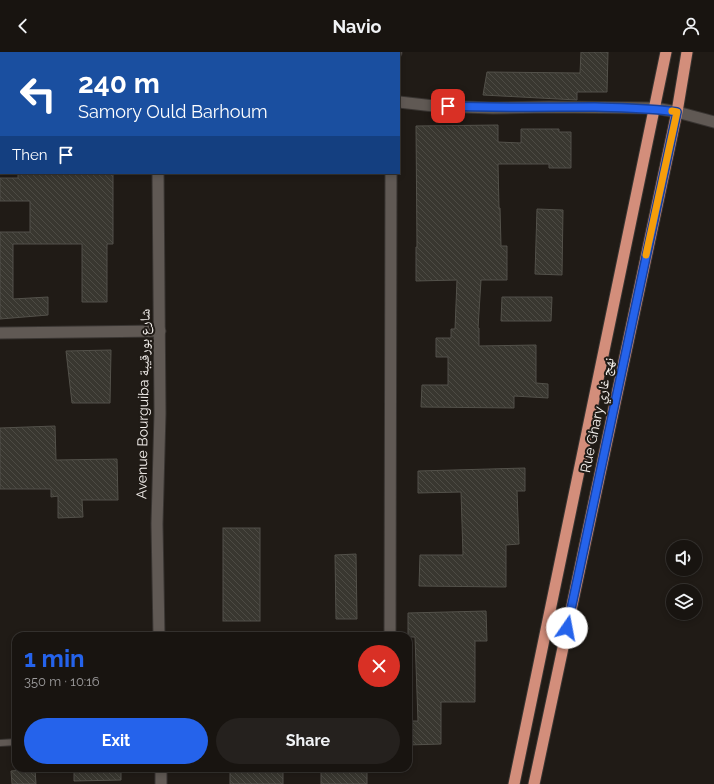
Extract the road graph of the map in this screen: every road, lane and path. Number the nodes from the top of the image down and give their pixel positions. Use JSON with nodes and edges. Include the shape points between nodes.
{"nodes":[{"id":1,"x":666,"y":52,"type":"edge"},
{"id":2,"x":687,"y":52,"type":"edge"},
{"id":3,"x":400,"y":102,"type":"edge"},
{"id":4,"x":655,"y":108,"type":"junction"},
{"id":5,"x":677,"y":112,"type":"junction"},
{"id":6,"x":714,"y":122,"type":"edge"},
{"id":7,"x":158,"y":174,"type":"edge"},
{"id":8,"x":391,"y":174,"type":"edge"},
{"id":9,"x":160,"y":331,"type":"junction"},
{"id":10,"x":0,"y":333,"type":"edge"},
{"id":11,"x":159,"y":632,"type":"edge"},
{"id":12,"x":390,"y":632,"type":"edge"},
{"id":13,"x":12,"y":742,"type":"edge"},
{"id":14,"x":0,"y":743,"type":"edge"},
{"id":15,"x":161,"y":772,"type":"edge"},
{"id":16,"x":161,"y":784,"type":"edge"},
{"id":17,"x":514,"y":784,"type":"edge"},
{"id":18,"x":534,"y":784,"type":"edge"}],
"edges":[{"from":1,"to":4,"type":"highway","name":"Rue Ghary نهج غاري"},
{"from":2,"to":5,"type":"highway","name":"Rue Ghary نهج غاري"},
{"from":3,"to":4,"type":"street","via":[[493,108]]},
{"from":4,"to":5,"type":"street"},
{"from":4,"to":17,"type":"highway","name":"Rue Ghary نهج غاري"},
{"from":5,"to":6,"type":"street"},
{"from":5,"to":18,"type":"highway","name":"Rue Ghary نهج غاري"},
{"from":7,"to":9,"type":"street","name":"Avenue Bourguiba شارع بورقيبة"},
{"from":8,"to":12,"type":"street"},
{"from":9,"to":10,"type":"street"},
{"from":9,"to":11,"type":"street","name":"Avenue Bourguiba شارع بورقيبة","via":[[157,524]]},
{"from":13,"to":14,"type":"lane"},
{"from":15,"to":16,"type":"street"}]}
